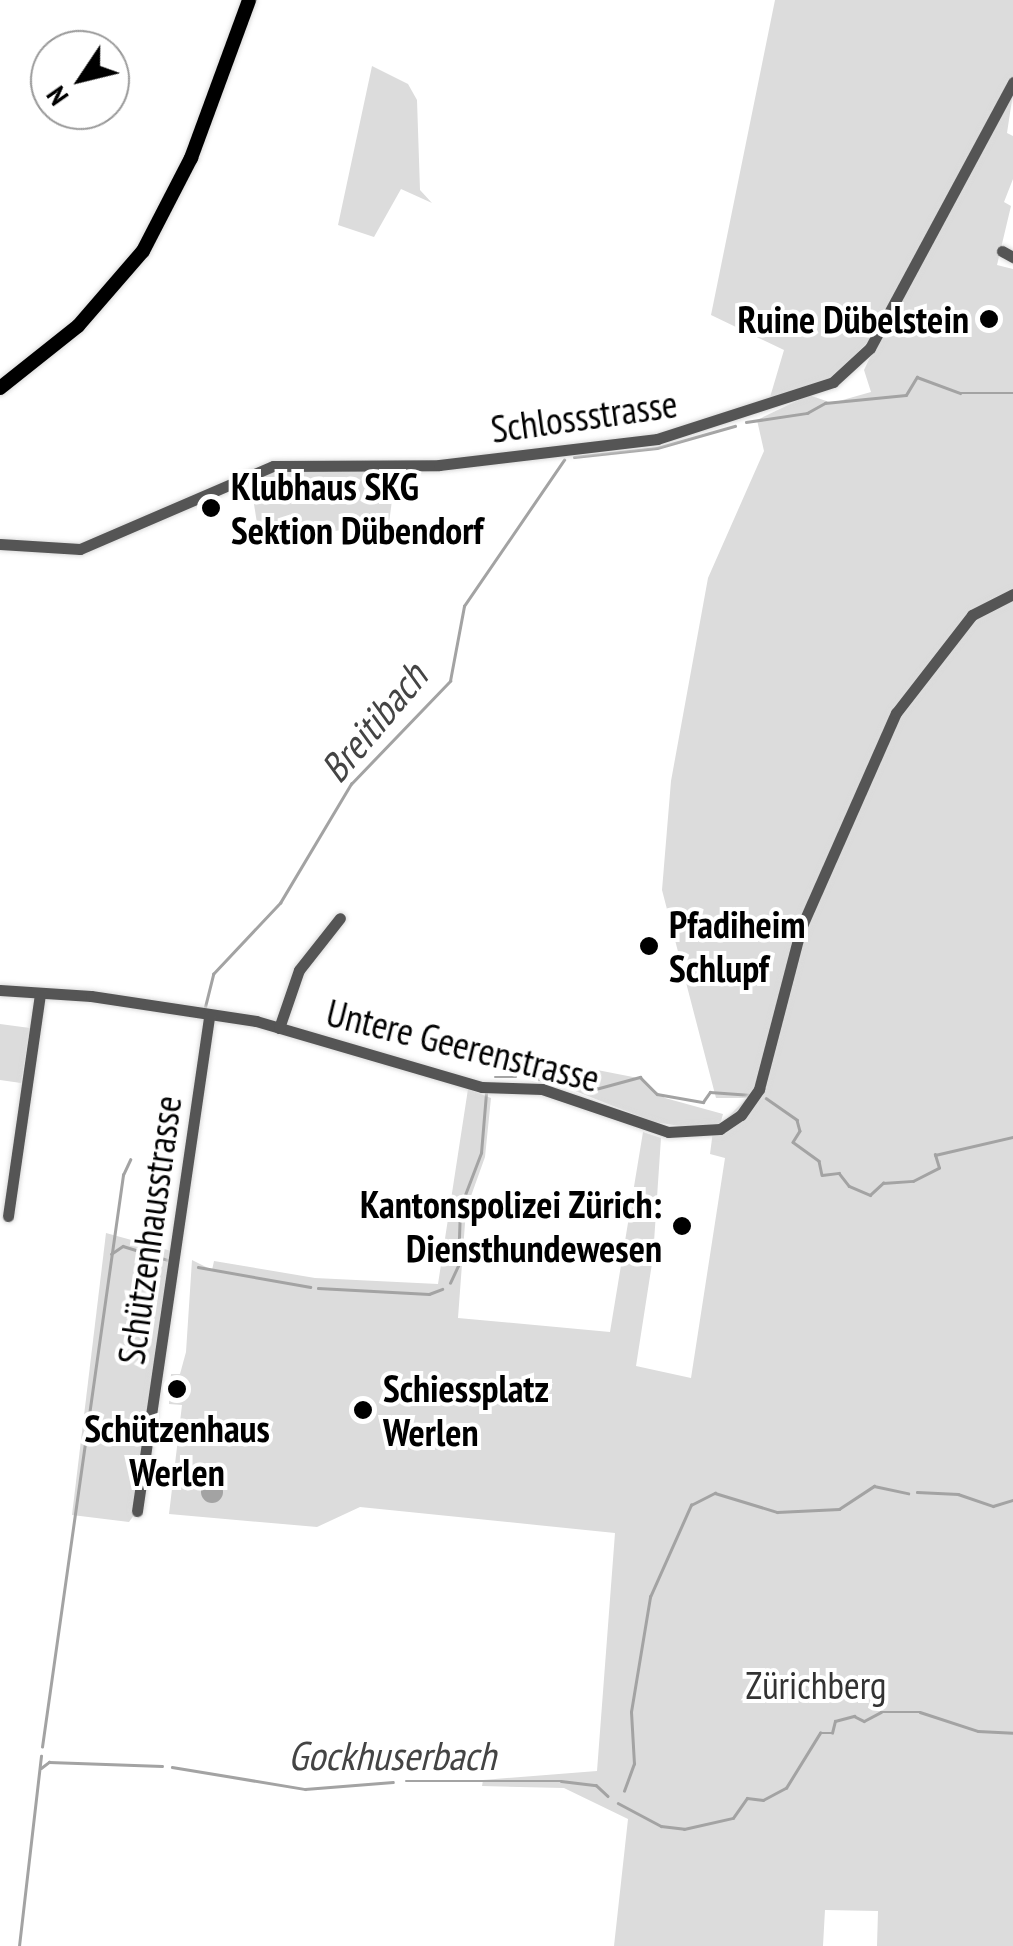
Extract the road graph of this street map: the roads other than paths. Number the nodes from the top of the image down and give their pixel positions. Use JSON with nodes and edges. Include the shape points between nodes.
{"nodes":[{"id":1,"x":249,"y":0,"type":"edge"},
{"id":2,"x":1013,"y":82,"type":"edge"},
{"id":3,"x":0,"y":388,"type":"edge"},
{"id":4,"x":0,"y":544,"type":"edge"},
{"id":5,"x":1013,"y":594,"type":"edge"},
{"id":6,"x":340,"y":918,"type":"dead end"},
{"id":7,"x":0,"y":990,"type":"edge"},
{"id":8,"x":40,"y":994,"type":"junction"},
{"id":9,"x":209,"y":1018,"type":"junction"},
{"id":10,"x":279,"y":1028,"type":"junction"},
{"id":11,"x":8,"y":1216,"type":"dead end"},
{"id":12,"x":137,"y":1511,"type":"dead end"}],
"edges":[{"from":1,"to":3,"type":"main road","via":[[191,158],[142,250],[78,326]]},
{"from":2,"to":4,"type":"street","name":"Schlossstrasse","via":[[870,348],[833,382],[738,418],[657,438],[438,464],[273,466],[95,544],[56,552]]},
{"from":5,"to":10,"type":"street","name":"Untere Geerenstrasse","via":[[972,615],[896,713],[801,928],[759,1088],[733,1122],[679,1134],[542,1090],[482,1087]]},
{"from":6,"to":10,"type":"street","name":"Untere Geerenstrasse","via":[[298,970]]},
{"from":7,"to":8,"type":"street","name":"Untere Geerenstrasse"},
{"from":8,"to":9,"type":"street","name":"Untere Geerenstrasse","via":[[92,996]]},
{"from":8,"to":11,"type":"street"},
{"from":9,"to":10,"type":"street","name":"Untere Geerenstrasse"},
{"from":9,"to":12,"type":"street","name":"Schützenhausstrasse"}]}
